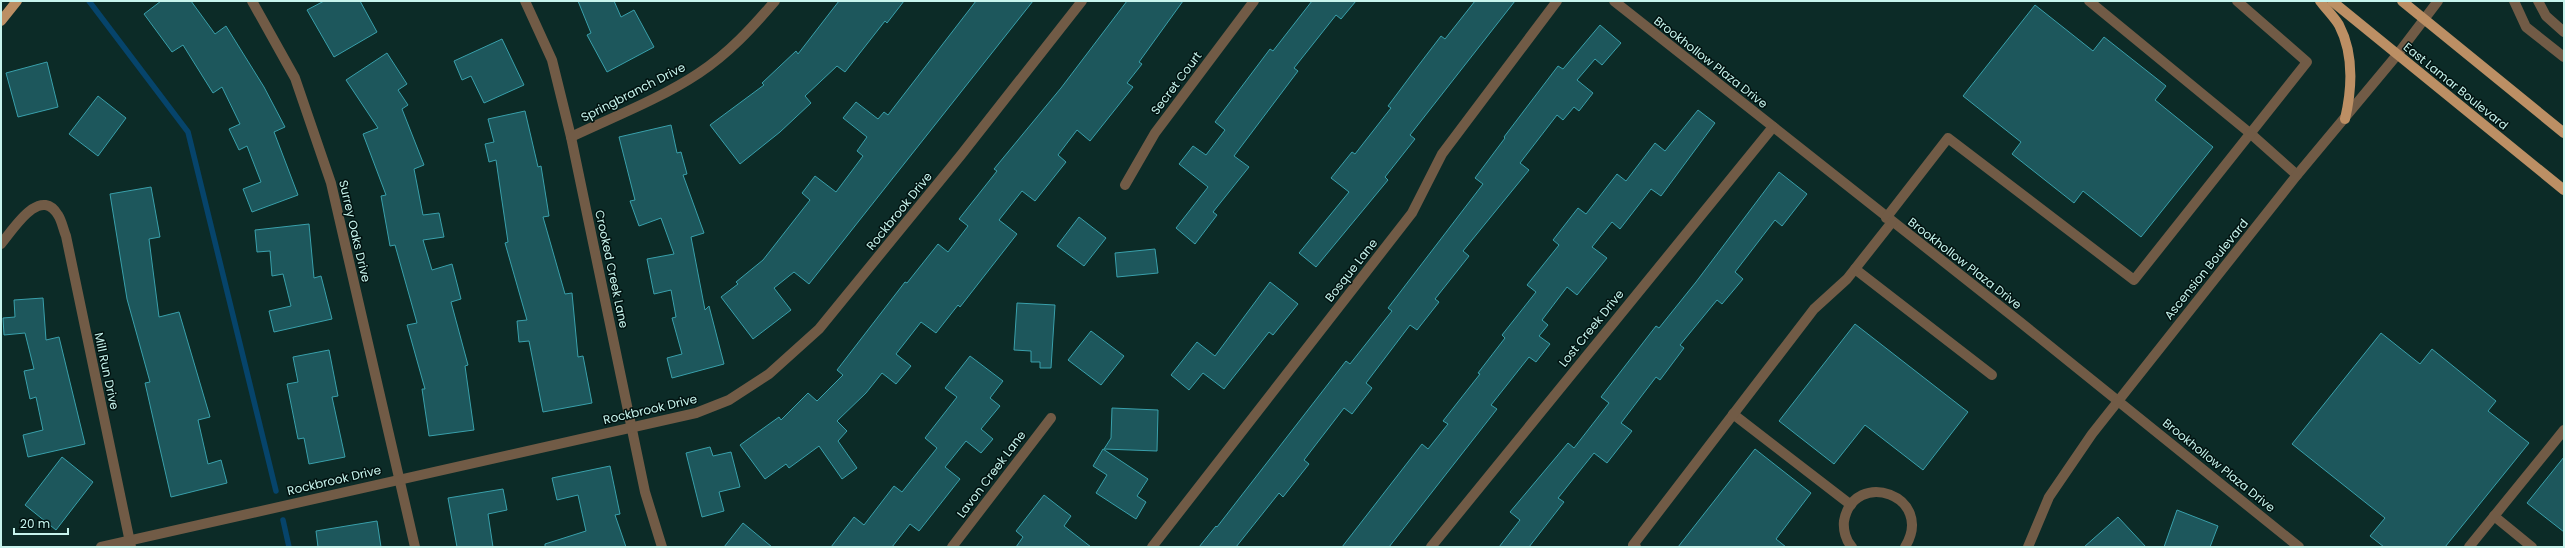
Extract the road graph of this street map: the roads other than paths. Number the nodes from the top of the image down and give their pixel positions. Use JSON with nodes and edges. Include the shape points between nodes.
{"nodes":[{"id":1,"x":17,"y":1,"type":"edge"},
{"id":2,"x":252,"y":1,"type":"edge"},
{"id":3,"x":525,"y":1,"type":"edge"},
{"id":4,"x":775,"y":1,"type":"edge"},
{"id":5,"x":1082,"y":1,"type":"edge"},
{"id":6,"x":1254,"y":1,"type":"edge"},
{"id":7,"x":1557,"y":1,"type":"edge"},
{"id":8,"x":1614,"y":1,"type":"edge"},
{"id":9,"x":2089,"y":1,"type":"edge"},
{"id":10,"x":2237,"y":1,"type":"edge"},
{"id":11,"x":2320,"y":1,"type":"edge"},
{"id":12,"x":2332,"y":1,"type":"edge"},
{"id":13,"x":2402,"y":1,"type":"edge"},
{"id":14,"x":2438,"y":1,"type":"edge"},
{"id":15,"x":2514,"y":1,"type":"edge"},
{"id":16,"x":2538,"y":1,"type":"edge"},
{"id":17,"x":2424,"y":20,"type":"junction"},
{"id":18,"x":1,"y":21,"type":"edge"},
{"id":19,"x":2564,"y":32,"type":"edge"},
{"id":20,"x":2397,"y":55,"type":"junction"},
{"id":21,"x":2564,"y":57,"type":"edge"},
{"id":22,"x":2345,"y":119,"type":"junction"},
{"id":23,"x":1773,"y":127,"type":"junction"},
{"id":24,"x":2564,"y":133,"type":"edge"},
{"id":25,"x":2251,"y":134,"type":"junction"},
{"id":26,"x":571,"y":138,"type":"junction"},
{"id":27,"x":2297,"y":175,"type":"junction"},
{"id":28,"x":1125,"y":185,"type":"dead end"},
{"id":29,"x":2564,"y":190,"type":"edge"},
{"id":30,"x":1889,"y":220,"type":"junction"},
{"id":31,"x":1,"y":244,"type":"edge"},
{"id":32,"x":1855,"y":269,"type":"junction"},
{"id":33,"x":1992,"y":375,"type":"dead end"},
{"id":34,"x":2118,"y":400,"type":"junction"},
{"id":35,"x":1733,"y":414,"type":"junction"},
{"id":36,"x":1051,"y":418,"type":"dead end"},
{"id":37,"x":632,"y":427,"type":"junction"},
{"id":38,"x":2564,"y":430,"type":"edge"},
{"id":39,"x":399,"y":478,"type":"junction"},
{"id":40,"x":1851,"y":505,"type":"junction"},
{"id":41,"x":2494,"y":516,"type":"junction"},
{"id":42,"x":131,"y":543,"type":"edge"},
{"id":43,"x":955,"y":546,"type":"edge"},
{"id":44,"x":101,"y":547,"type":"edge"},
{"id":45,"x":415,"y":547,"type":"edge"},
{"id":46,"x":662,"y":547,"type":"edge"},
{"id":47,"x":1152,"y":547,"type":"edge"},
{"id":48,"x":1430,"y":547,"type":"edge"},
{"id":49,"x":1636,"y":547,"type":"edge"},
{"id":50,"x":1852,"y":547,"type":"edge"},
{"id":51,"x":1905,"y":547,"type":"edge"},
{"id":52,"x":2028,"y":547,"type":"edge"},
{"id":53,"x":2300,"y":547,"type":"edge"},
{"id":54,"x":2469,"y":547,"type":"edge"},
{"id":55,"x":2532,"y":547,"type":"edge"}],
"edges":[{"from":1,"to":18,"type":"main road"},
{"from":2,"to":39,"type":"street","name":"Surrey Oaks Drive","via":[[295,78],[331,183]]},
{"from":3,"to":26,"type":"street","name":"Crooked Creek Lane","via":[[552,60]]},
{"from":4,"to":26,"type":"street","name":"Springbranch Drive","via":[[731,48],[700,72]]},
{"from":5,"to":37,"type":"street","name":"Rockbrook Drive","via":[[966,149],[819,329],[769,374],[729,400],[696,413]]},
{"from":6,"to":28,"type":"street","name":"Secret Court","via":[[1155,133]]},
{"from":7,"to":47,"type":"street","name":"Bosque Lane","via":[[1442,154],[1412,212]]},
{"from":8,"to":23,"type":"street","name":"Brookhollow Plaza Drive"},
{"from":9,"to":25,"type":"street"},
{"from":10,"to":25,"type":"street","via":[[2307,62]]},
{"from":11,"to":22,"type":"main road","via":[[2339,26],[2349,55],[2351,92]]},
{"from":12,"to":20,"type":"main road","name":"East Lamar Boulevard"},
{"from":13,"to":17,"type":"main road"},
{"from":14,"to":17,"type":"street","name":"Ascension Boulevard"},
{"from":15,"to":21,"type":"street","via":[[2526,27]]},
{"from":16,"to":19,"type":"street","via":[[2546,16]]},
{"from":17,"to":20,"type":"street","name":"Ascension Boulevard"},
{"from":17,"to":24,"type":"main road"},
{"from":20,"to":22,"type":"street","name":"Ascension Boulevard"},
{"from":20,"to":29,"type":"main road","name":"East Lamar Boulevard"},
{"from":22,"to":27,"type":"street","name":"Ascension Boulevard"},
{"from":23,"to":30,"type":"street","name":"Brookhollow Plaza Drive"},
{"from":23,"to":48,"type":"street","name":"Lost Creek Drive"},
{"from":25,"to":27,"type":"street"},
{"from":25,"to":30,"type":"street","via":[[2134,280],[1948,138]]},
{"from":26,"to":37,"type":"street","name":"Crooked Creek Lane"},
{"from":27,"to":34,"type":"street","name":"Ascension Boulevard"},
{"from":30,"to":32,"type":"street"},
{"from":30,"to":34,"type":"street","name":"Brookhollow Plaza Drive"},
{"from":31,"to":42,"type":"street","name":"Mill Run Drive","via":[[36,205],[47,205],[58,214],[66,236]]},
{"from":32,"to":33,"type":"street"},
{"from":32,"to":35,"type":"street","via":[[1814,309]]},
{"from":34,"to":52,"type":"street","name":"Ascension Boulevard","via":[[2049,497]]},
{"from":34,"to":53,"type":"street","name":"Brookhollow Plaza Drive"},
{"from":35,"to":40,"type":"street"},
{"from":35,"to":49,"type":"street","via":[[1633,545]]},
{"from":36,"to":43,"type":"street","name":"Lavon Creek Lane"},
{"from":37,"to":39,"type":"street","name":"Rockbrook Drive"},
{"from":37,"to":46,"type":"street","name":"Crooked Creek Lane","via":[[646,492]]},
{"from":38,"to":41,"type":"street"},
{"from":39,"to":42,"type":"street","name":"Rockbrook Drive"},
{"from":39,"to":45,"type":"street","name":"Surrey Oaks Drive"},
{"from":40,"to":50,"type":"street","via":[[1844,525],[1845,535]]},
{"from":40,"to":51,"type":"street","via":[[1859,497],[1879,491],[1899,499],[1910,513],[1912,522],[1912,531]]},
{"from":41,"to":54,"type":"street"},
{"from":41,"to":55,"type":"street"},
{"from":42,"to":44,"type":"street","name":"Rockbrook Drive"}]}
